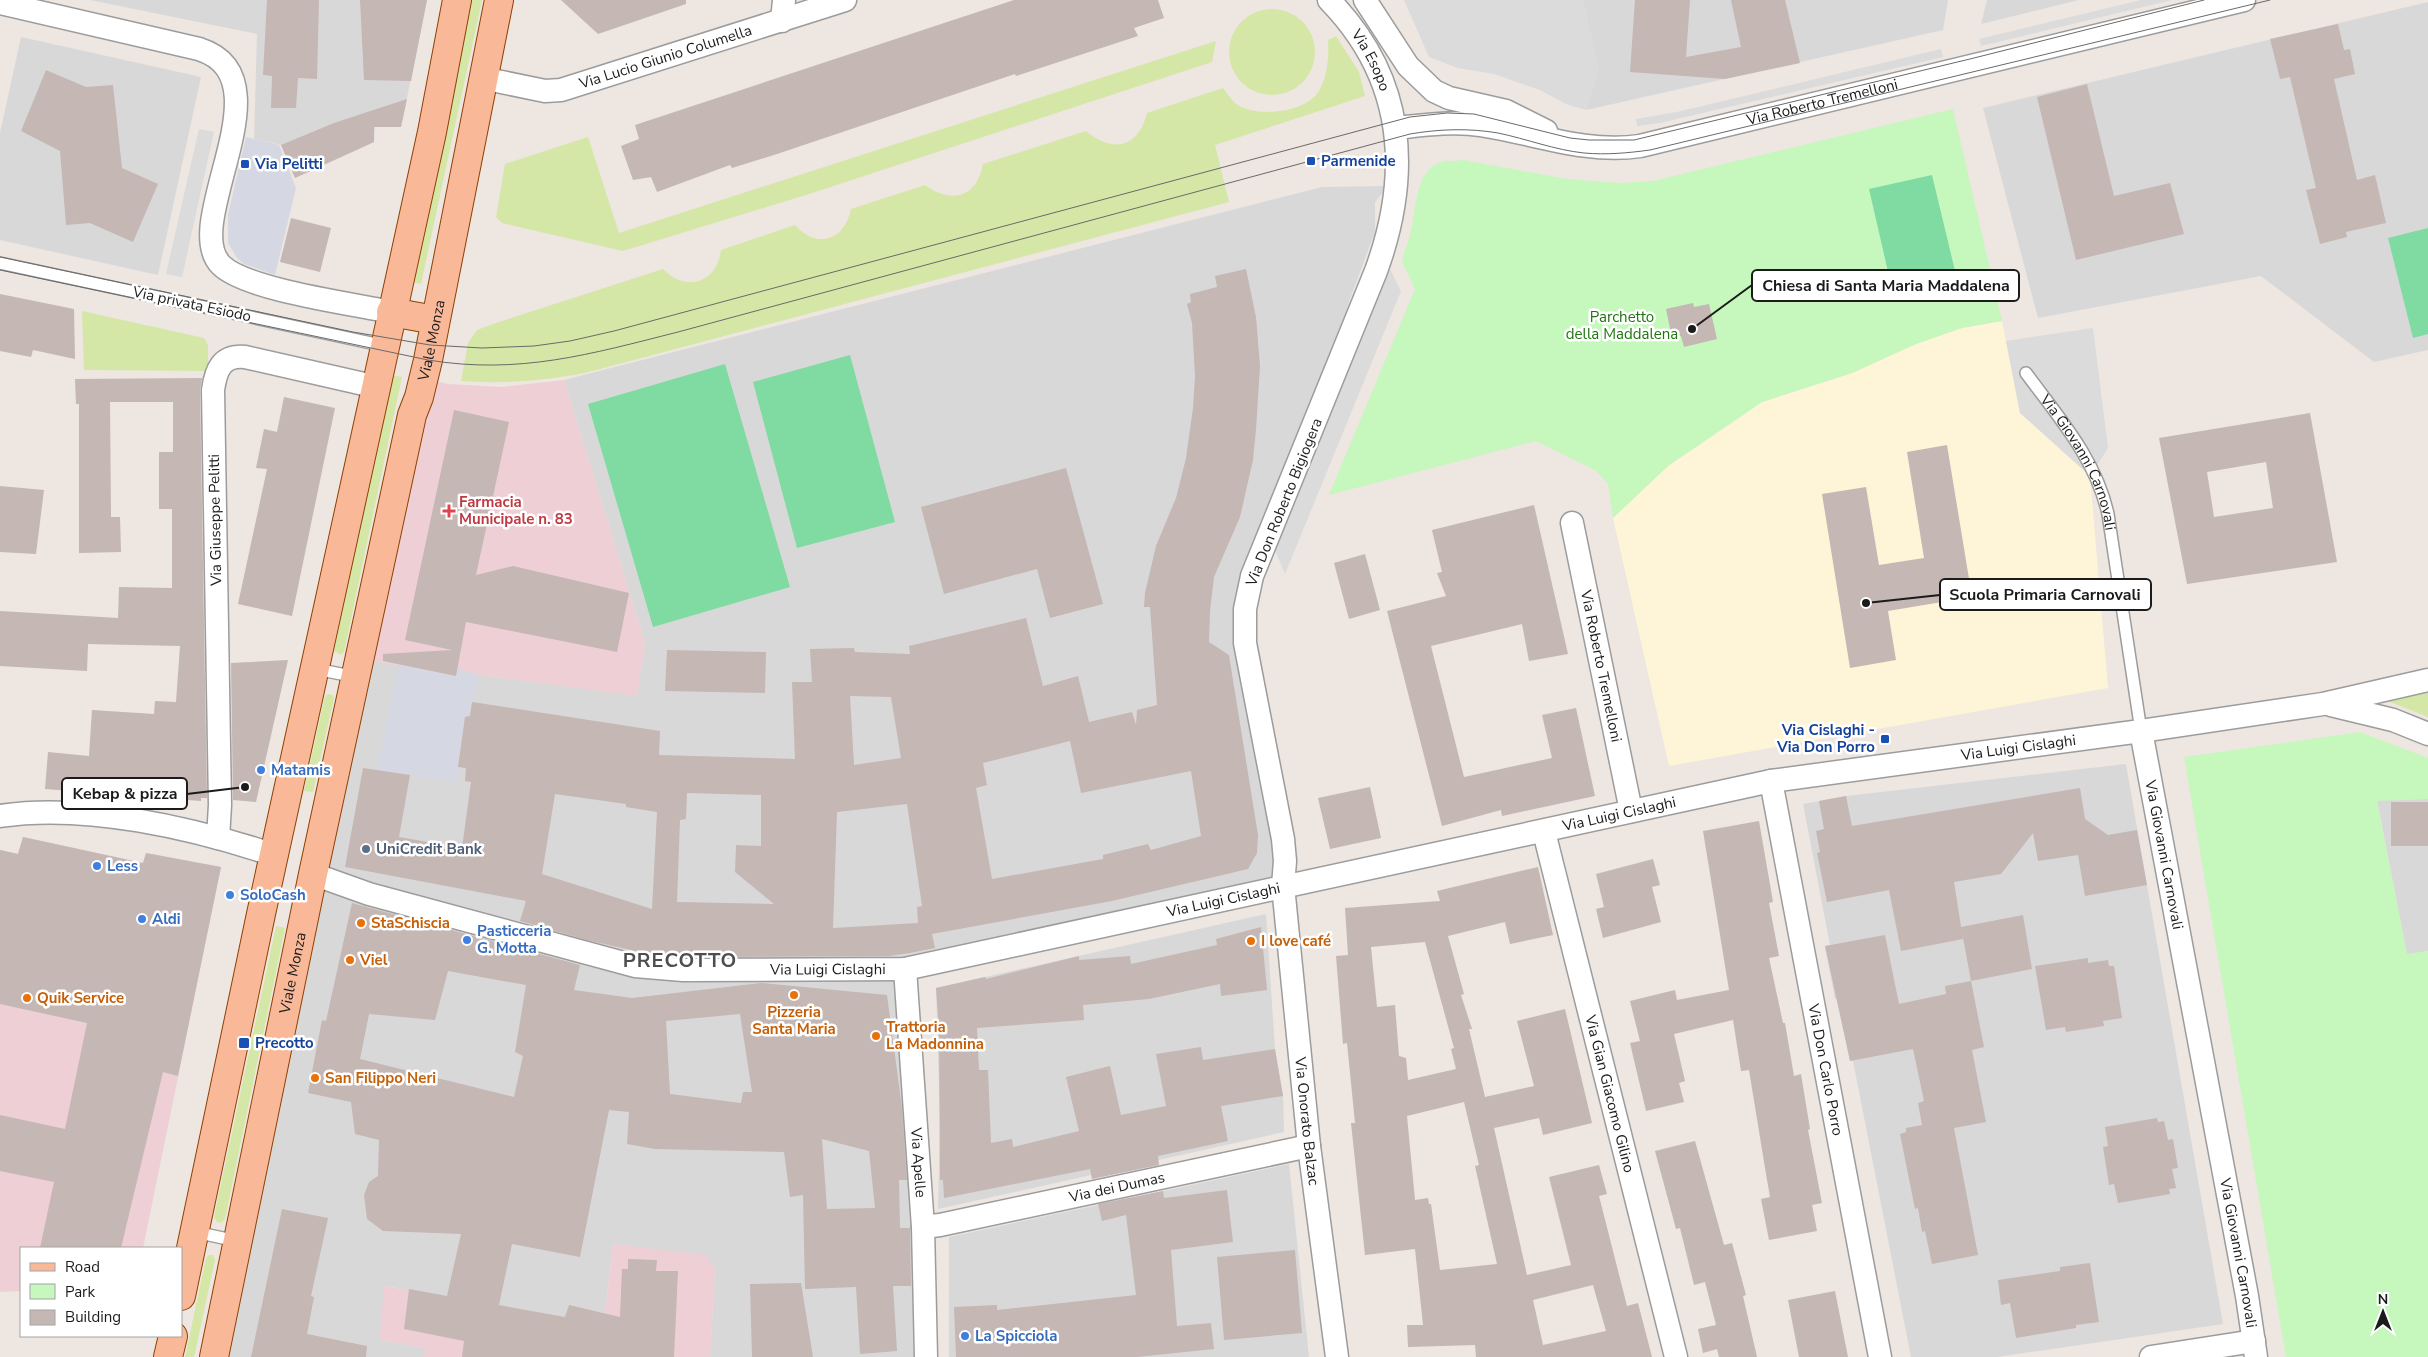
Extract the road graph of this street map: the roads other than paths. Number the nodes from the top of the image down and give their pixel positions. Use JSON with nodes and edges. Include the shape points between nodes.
{"nodes":[{"id":1,"x":458,"y":0,"type":"edge"},
{"id":2,"x":499,"y":0,"type":"edge"},
{"id":3,"x":845,"y":0,"type":"edge"},
{"id":4,"x":1329,"y":0,"type":"edge"},
{"id":5,"x":1365,"y":0,"type":"edge"},
{"id":6,"x":2244,"y":0,"type":"edge"},
{"id":7,"x":0,"y":3,"type":"edge"},
{"id":8,"x":783,"y":10,"type":"edge"},
{"id":9,"x":482,"y":78,"type":"junction"},
{"id":10,"x":1396,"y":128,"type":"junction"},
{"id":11,"x":1594,"y":148,"type":"junction"},
{"id":12,"x":0,"y":263,"type":"edge"},
{"id":13,"x":392,"y":312,"type":"junction"},
{"id":14,"x":435,"y":320,"type":"junction"},
{"id":15,"x":385,"y":346,"type":"junction"},
{"id":16,"x":2026,"y":373,"type":"dead end"},
{"id":17,"x":377,"y":386,"type":"junction"},
{"id":18,"x":1572,"y":523,"type":"dead end"},
{"id":19,"x":316,"y":669,"type":"junction"},
{"id":20,"x":356,"y":677,"type":"junction"},
{"id":21,"x":2428,"y":680,"type":"edge"},
{"id":22,"x":2323,"y":704,"type":"junction"},
{"id":23,"x":2141,"y":731,"type":"junction"},
{"id":24,"x":2428,"y":734,"type":"edge"},
{"id":25,"x":1771,"y":781,"type":"junction"},
{"id":26,"x":1631,"y":811,"type":"junction"},
{"id":27,"x":0,"y":816,"type":"edge"},
{"id":28,"x":1544,"y":832,"type":"junction"},
{"id":29,"x":218,"y":838,"type":"junction"},
{"id":30,"x":274,"y":855,"type":"junction"},
{"id":31,"x":312,"y":874,"type":"junction"},
{"id":32,"x":1283,"y":886,"type":"junction"},
{"id":33,"x":905,"y":969,"type":"junction"},
{"id":34,"x":1309,"y":1146,"type":"junction"},
{"id":35,"x":923,"y":1227,"type":"junction"},
{"id":36,"x":195,"y":1232,"type":"junction"},
{"id":37,"x":238,"y":1241,"type":"junction"},
{"id":38,"x":182,"y":1291,"type":"edge"},
{"id":39,"x":173,"y":1337,"type":"edge"},
{"id":40,"x":2255,"y":1349,"type":"edge"},
{"id":41,"x":168,"y":1357,"type":"edge"},
{"id":42,"x":214,"y":1357,"type":"edge"},
{"id":43,"x":926,"y":1357,"type":"edge"},
{"id":44,"x":1337,"y":1357,"type":"edge"},
{"id":45,"x":1676,"y":1357,"type":"edge"},
{"id":46,"x":1880,"y":1357,"type":"edge"},
{"id":47,"x":2151,"y":1357,"type":"edge"}],
"edges":[{"from":1,"to":13,"type":"main road"},
{"from":2,"to":9,"type":"main road","name":"Viale Monza"},
{"from":3,"to":8,"type":"street","name":"Via Lucio Giunio Columella"},
{"from":4,"to":10,"type":"street","name":"Via Esopo","via":[[1365,47],[1385,91]]},
{"from":5,"to":11,"type":"street","name":"Via Esopo","via":[[1422,82],[1449,98],[1506,111],[1562,138]]},
{"from":6,"to":11,"type":"street","name":"Via Roberto Tremelloni","via":[[1670,139],[1630,147]]},
{"from":7,"to":13,"type":"street","via":[[208,52],[221,59],[227,66],[235,91],[232,134],[212,222],[211,240],[216,258],[228,271],[270,288]]},
{"from":8,"to":9,"type":"street","name":"Via Lucio Giunio Columella","via":[[561,90],[545,91]]},
{"from":9,"to":14,"type":"main road","name":"Viale Monza"},
{"from":10,"to":11,"type":"street","name":"Via Roberto Tremelloni","via":[[1470,124]]},
{"from":10,"to":32,"type":"street","name":"Via Don Roberto Bigiogera","via":[[1397,187],[1381,256],[1246,598],[1245,643],[1283,839]]},
{"from":12,"to":15,"type":"lane","name":"Via privata Esiodo"},
{"from":13,"to":14,"type":"main road"},
{"from":13,"to":15,"type":"main road"},
{"from":14,"to":20,"type":"main road","name":"Viale Monza"},
{"from":15,"to":17,"type":"main road"},
{"from":16,"to":23,"type":"lane","name":"Via Giovanni Carnovali","via":[[2082,448],[2102,490]]},
{"from":17,"to":19,"type":"main road"},
{"from":17,"to":29,"type":"street","name":"Via Giuseppe Pelitti","via":[[245,357],[229,359],[218,368],[213,390]]},
{"from":18,"to":26,"type":"street","name":"Via Roberto Tremelloni"},
{"from":19,"to":20,"type":"lane"},
{"from":19,"to":30,"type":"main road"},
{"from":20,"to":31,"type":"main road","name":"Viale Monza"},
{"from":21,"to":22,"type":"street","name":"Via Luigi Cislaghi"},
{"from":22,"to":23,"type":"street","name":"Via Luigi Cislaghi"},
{"from":22,"to":24,"type":"street","via":[[2393,720]]},
{"from":23,"to":25,"type":"street","name":"Via Luigi Cislaghi"},
{"from":23,"to":40,"type":"street","name":"Via Giovanni Carnovali"},
{"from":25,"to":26,"type":"street","name":"Via Luigi Cislaghi"},
{"from":25,"to":46,"type":"street","name":"Via Don Carlo Porro"},
{"from":26,"to":28,"type":"street","name":"Via Luigi Cislaghi"},
{"from":27,"to":29,"type":"street","via":[[50,812],[99,815]]},
{"from":28,"to":32,"type":"street","name":"Via Luigi Cislaghi"},
{"from":28,"to":45,"type":"street","name":"Via Gian Giacomo Gilino"},
{"from":29,"to":30,"type":"street"},
{"from":30,"to":31,"type":"main road"},
{"from":30,"to":36,"type":"main road"},
{"from":31,"to":33,"type":"street","name":"Via Luigi Cislaghi","via":[[369,894],[635,966],[683,970]]},
{"from":31,"to":37,"type":"main road","name":"Viale Monza"},
{"from":32,"to":33,"type":"street","name":"Via Luigi Cislaghi"},
{"from":32,"to":34,"type":"street","name":"Via Onorato Balzac"},
{"from":33,"to":35,"type":"street","name":"Via Apelle"},
{"from":34,"to":35,"type":"street","name":"Via dei Dumas"},
{"from":34,"to":44,"type":"street","name":"Via Onorato Balzac"},
{"from":35,"to":43,"type":"street","name":"Via Apelle"},
{"from":36,"to":37,"type":"lane"},
{"from":36,"to":38,"type":"main road"},
{"from":37,"to":42,"type":"main road","name":"Viale Monza"},
{"from":39,"to":41,"type":"main road"},
{"from":40,"to":47,"type":"street"}]}
